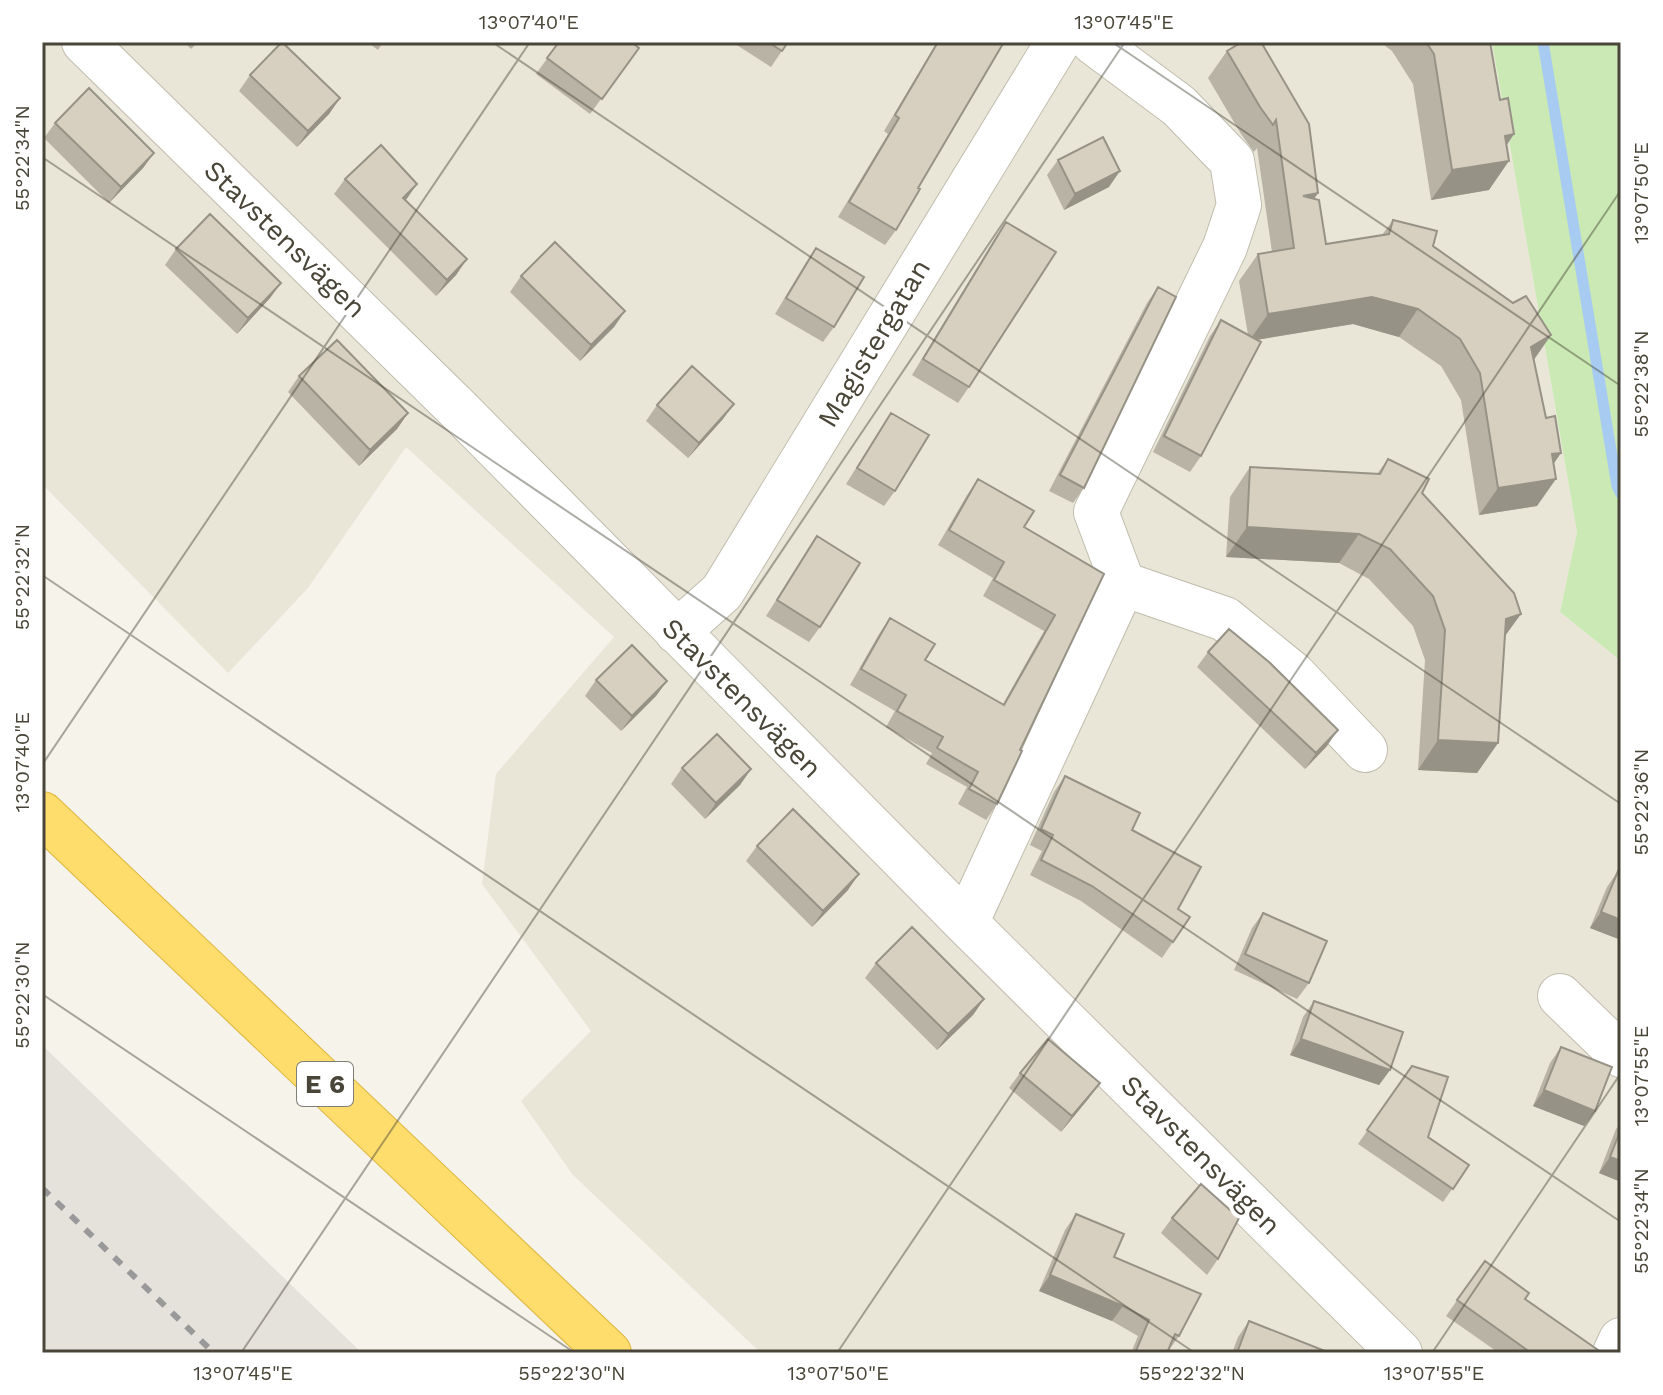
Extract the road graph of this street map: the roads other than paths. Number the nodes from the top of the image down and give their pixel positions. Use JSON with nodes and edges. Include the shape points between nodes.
{"nodes":[{"id":1,"x":84,"y":42,"type":"edge"},
{"id":2,"x":1058,"y":42,"type":"edge"},
{"id":3,"x":1093,"y":42,"type":"edge"},
{"id":4,"x":1123,"y":584,"type":"junction"},
{"id":5,"x":677,"y":632,"type":"junction"},
{"id":6,"x":1365,"y":750,"type":"dead end"},
{"id":7,"x":42,"y":814,"type":"edge"},
{"id":8,"x":966,"y":923,"type":"junction"},
{"id":9,"x":1560,"y":996,"type":"dead end"},
{"id":10,"x":1621,"y":1055,"type":"edge"},
{"id":11,"x":1621,"y":1340,"type":"edge"},
{"id":12,"x":609,"y":1353,"type":"edge"},
{"id":13,"x":1400,"y":1353,"type":"edge"},
{"id":14,"x":1615,"y":1353,"type":"edge"}],
"edges":[{"from":1,"to":5,"type":"street","name":"Stavstensvägen"},
{"from":2,"to":5,"type":"street","name":"Magistergatan","via":[[722,592]]},
{"from":3,"to":4,"type":"street","via":[[1179,106],[1232,161],[1239,205],[1225,247],[1096,512]]},
{"from":4,"to":6,"type":"street","via":[[1225,619],[1293,674]]},
{"from":4,"to":8,"type":"street"},
{"from":5,"to":8,"type":"street","name":"Stavstensvägen"},
{"from":7,"to":12,"type":"highway","number":"E 6"},
{"from":8,"to":13,"type":"street","name":"Stavstensvägen"},
{"from":9,"to":10,"type":"street"},
{"from":11,"to":14,"type":"street"}]}
